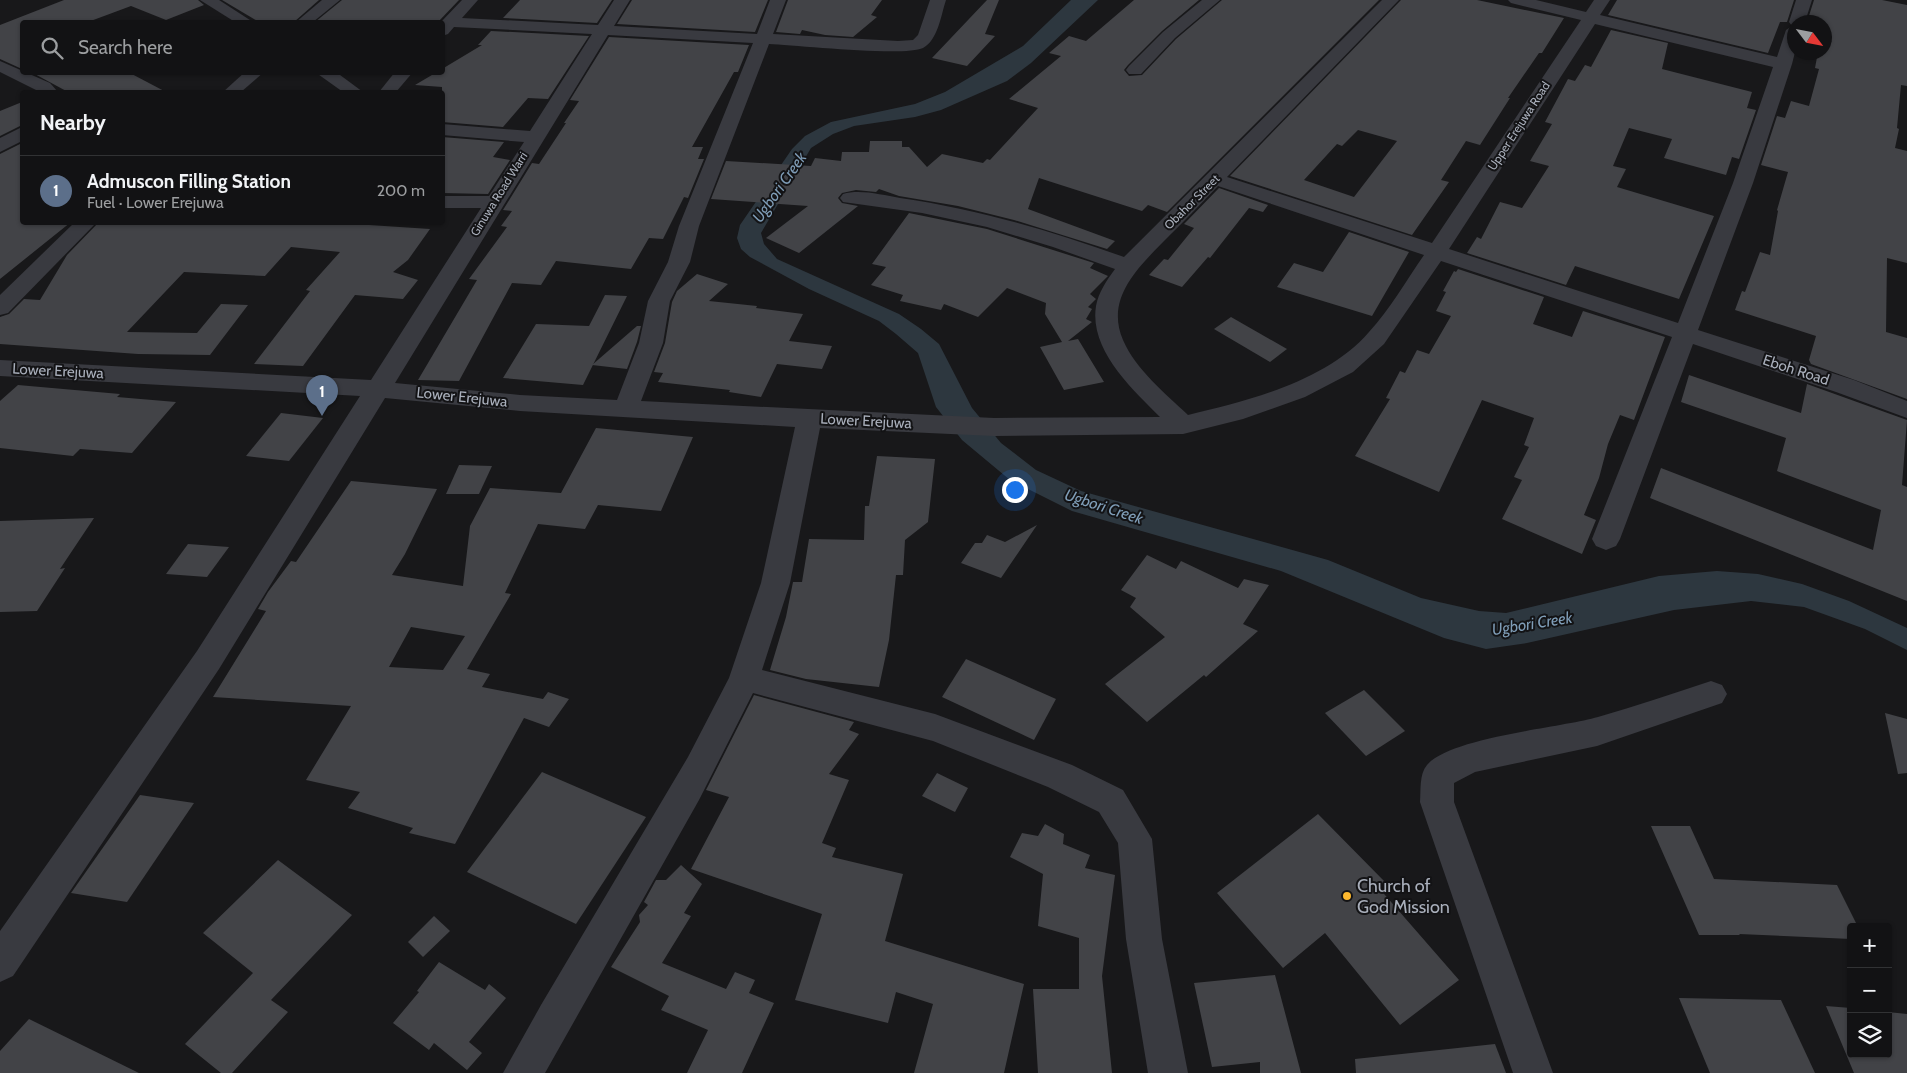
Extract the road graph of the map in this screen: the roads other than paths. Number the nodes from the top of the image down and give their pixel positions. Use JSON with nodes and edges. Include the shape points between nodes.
{"nodes":[{"id":1,"x":208,"y":0,"type":"edge"},
{"id":2,"x":332,"y":0,"type":"edge"},
{"id":3,"x":470,"y":0,"type":"edge"},
{"id":4,"x":622,"y":0,"type":"edge"},
{"id":5,"x":778,"y":0,"type":"edge"},
{"id":6,"x":938,"y":0,"type":"edge"},
{"id":7,"x":1212,"y":0,"type":"edge"},
{"id":8,"x":1391,"y":0,"type":"edge"},
{"id":9,"x":1516,"y":0,"type":"edge"},
{"id":10,"x":1602,"y":0,"type":"edge"},
{"id":11,"x":1804,"y":0,"type":"edge"},
{"id":12,"x":1799,"y":15,"type":"edge"},
{"id":13,"x":1590,"y":18,"type":"junction"},
{"id":14,"x":242,"y":20,"type":"edge"},
{"id":15,"x":307,"y":20,"type":"edge"},
{"id":16,"x":446,"y":27,"type":"edge"},
{"id":17,"x":603,"y":30,"type":"junction"},
{"id":18,"x":762,"y":37,"type":"junction"},
{"id":19,"x":1787,"y":54,"type":"edge"},
{"id":20,"x":1784,"y":64,"type":"junction"},
{"id":21,"x":0,"y":66,"type":"edge"},
{"id":22,"x":1135,"y":70,"type":"dead end"},
{"id":23,"x":252,"y":75,"type":"edge"},
{"id":24,"x":328,"y":75,"type":"edge"},
{"id":25,"x":402,"y":75,"type":"edge"},
{"id":26,"x":47,"y":90,"type":"edge"},
{"id":27,"x":234,"y":90,"type":"edge"},
{"id":28,"x":351,"y":90,"type":"edge"},
{"id":29,"x":389,"y":90,"type":"edge"},
{"id":30,"x":445,"y":129,"type":"edge"},
{"id":31,"x":20,"y":133,"type":"edge"},
{"id":32,"x":535,"y":137,"type":"junction"},
{"id":33,"x":0,"y":146,"type":"edge"},
{"id":34,"x":1215,"y":179,"type":"junction"},
{"id":35,"x":850,"y":198,"type":"dead end"},
{"id":36,"x":445,"y":202,"type":"edge"},
{"id":37,"x":494,"y":202,"type":"junction"},
{"id":38,"x":84,"y":225,"type":"edge"},
{"id":39,"x":1437,"y":252,"type":"junction"},
{"id":40,"x":1128,"y":266,"type":"junction"},
{"id":41,"x":0,"y":308,"type":"edge"},
{"id":42,"x":1685,"y":333,"type":"junction"},
{"id":43,"x":0,"y":368,"type":"edge"},
{"id":44,"x":377,"y":389,"type":"junction"},
{"id":45,"x":626,"y":409,"type":"junction"},
{"id":46,"x":1907,"y":410,"type":"edge"},
{"id":47,"x":809,"y":419,"type":"junction"},
{"id":48,"x":1183,"y":424,"type":"junction"},
{"id":49,"x":1606,"y":539,"type":"dead end"},
{"id":50,"x":744,"y":678,"type":"junction"},
{"id":51,"x":1711,"y":694,"type":"dead end"},
{"id":52,"x":0,"y":963,"type":"edge"},
{"id":53,"x":523,"y":1073,"type":"edge"},
{"id":54,"x":1168,"y":1073,"type":"edge"},
{"id":55,"x":1532,"y":1073,"type":"edge"}],
"edges":[{"from":1,"to":14,"type":"street"},
{"from":2,"to":15,"type":"street"},
{"from":3,"to":16,"type":"street"},
{"from":4,"to":17,"type":"street","name":"Ginuwa Road Warri"},
{"from":5,"to":18,"type":"street"},
{"from":6,"to":18,"type":"street","via":[[931,27],[918,44],[898,46]]},
{"from":7,"to":22,"type":"street","via":[[1169,35]]},
{"from":8,"to":34,"type":"street","name":"Obahor Street"},
{"from":9,"to":13,"type":"street"},
{"from":10,"to":13,"type":"street","name":"Upper Erejuwa Road"},
{"from":11,"to":12,"type":"street"},
{"from":13,"to":20,"type":"street"},
{"from":13,"to":39,"type":"street","name":"Upper Erejuwa Road"},
{"from":16,"to":17,"type":"street"},
{"from":17,"to":18,"type":"street"},
{"from":17,"to":32,"type":"street","name":"Ginuwa Road Warri"},
{"from":18,"to":45,"type":"street","via":[[689,226],[679,262],[658,301],[650,343]]},
{"from":19,"to":20,"type":"street"},
{"from":20,"to":42,"type":"street","via":[[1743,183]]},
{"from":21,"to":26,"type":"street"},
{"from":23,"to":27,"type":"street"},
{"from":24,"to":28,"type":"street"},
{"from":25,"to":29,"type":"street"},
{"from":30,"to":32,"type":"street"},
{"from":31,"to":33,"type":"street"},
{"from":32,"to":37,"type":"street","name":"Ginuwa Road Warri"},
{"from":34,"to":39,"type":"street","name":"Eboh Road"},
{"from":34,"to":40,"type":"street","name":"Obahor Street"},
{"from":35,"to":40,"type":"street","via":[[898,202],[1000,223]]},
{"from":36,"to":37,"type":"street"},
{"from":37,"to":44,"type":"street","name":"Ginuwa Road Warri"},
{"from":38,"to":41,"type":"street"},
{"from":39,"to":42,"type":"street","name":"Eboh Road"},
{"from":39,"to":48,"type":"street","name":"Upper Erejuwa Road","via":[[1376,339],[1345,366],[1296,391],[1243,411]]},
{"from":40,"to":48,"type":"street","name":"Obahor Street","via":[[1113,286],[1106,308],[1114,349],[1141,383]]},
{"from":42,"to":46,"type":"street","name":"Eboh Road"},
{"from":42,"to":49,"type":"street"},
{"from":43,"to":44,"type":"street","name":"Lower Erejuwa"},
{"from":44,"to":45,"type":"street","name":"Lower Erejuwa","via":[[520,403]]},
{"from":44,"to":52,"type":"street","name":"Ginuwa Road Warri","via":[[208,660]]},
{"from":45,"to":47,"type":"street","name":"Lower Erejuwa"},
{"from":47,"to":48,"type":"street","name":"Lower Erejuwa","via":[[994,427]]},
{"from":47,"to":50,"type":"street","via":[[780,561],[761,632]]},
{"from":50,"to":53,"type":"street","via":[[677,808]]},
{"from":50,"to":54,"type":"street","via":[[935,728],[1060,776],[1111,801],[1135,839],[1144,939]]},
{"from":51,"to":55,"type":"street","via":[[1597,732],[1471,758],[1438,776],[1437,802]]}]}
